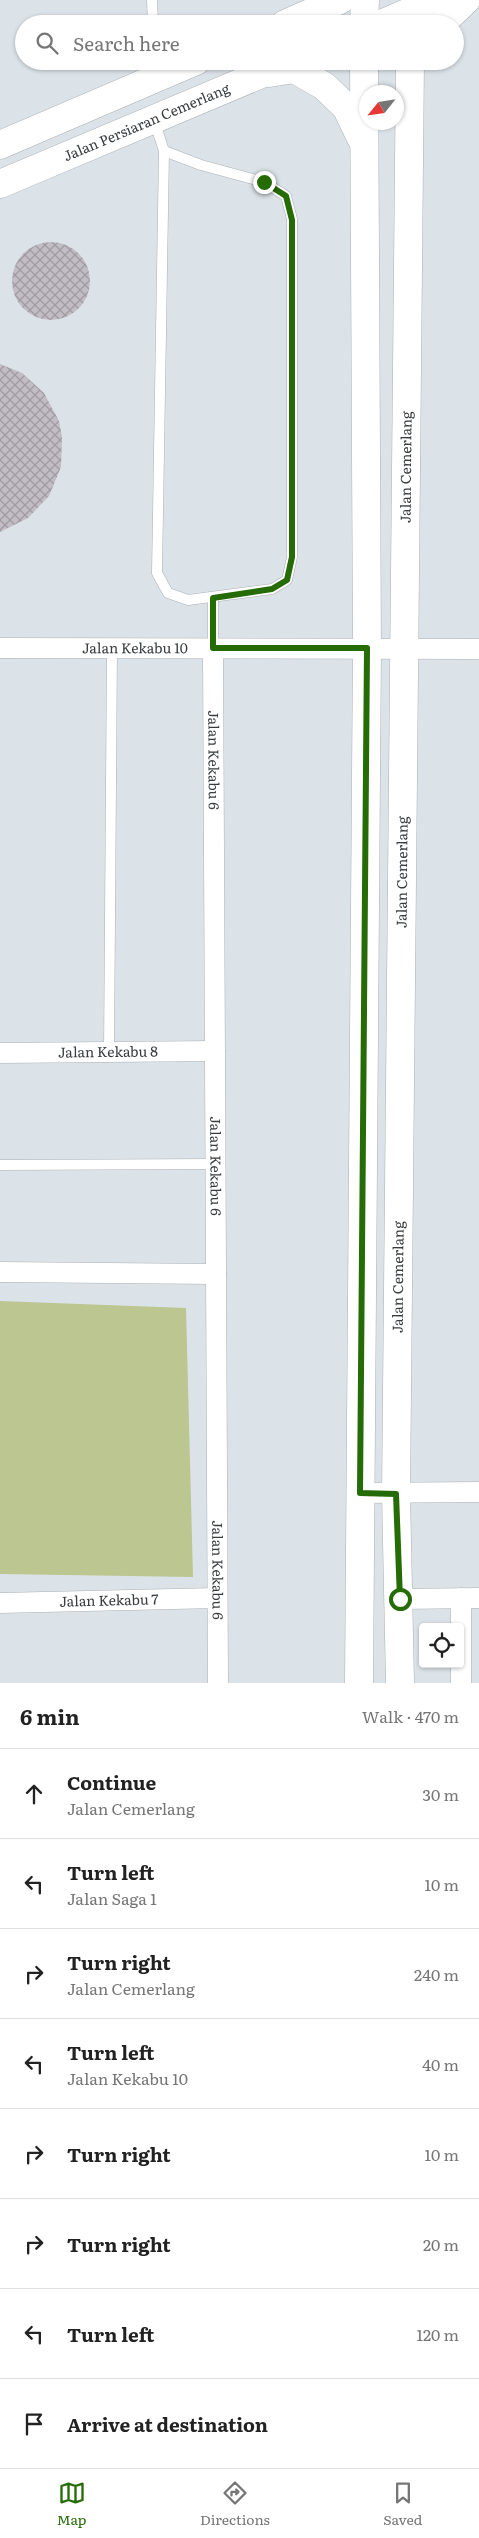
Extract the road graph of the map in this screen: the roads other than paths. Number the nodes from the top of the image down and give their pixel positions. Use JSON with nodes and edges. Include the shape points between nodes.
{"nodes":[{"id":1,"x":152,"y":0,"type":"edge"},
{"id":2,"x":294,"y":0,"type":"edge"},
{"id":3,"x":340,"y":0,"type":"edge"},
{"id":4,"x":365,"y":0,"type":"edge"},
{"id":5,"x":437,"y":0,"type":"edge"},
{"id":6,"x":466,"y":0,"type":"edge"},
{"id":7,"x":410,"y":12,"type":"edge"},
{"id":8,"x":153,"y":15,"type":"edge"},
{"id":9,"x":279,"y":15,"type":"edge"},
{"id":10,"x":305,"y":15,"type":"edge"},
{"id":11,"x":364,"y":15,"type":"edge"},
{"id":12,"x":450,"y":15,"type":"edge"},
{"id":13,"x":154,"y":70,"type":"edge"},
{"id":14,"x":270,"y":70,"type":"edge"},
{"id":15,"x":287,"y":70,"type":"edge"},
{"id":16,"x":296,"y":70,"type":"edge"},
{"id":17,"x":364,"y":70,"type":"edge"},
{"id":18,"x":410,"y":70,"type":"edge"},
{"id":19,"x":420,"y":70,"type":"edge"},
{"id":20,"x":260,"y":74,"type":"junction"},
{"id":21,"x":154,"y":119,"type":"junction"},
{"id":22,"x":364,"y":144,"type":"junction"},
{"id":23,"x":0,"y":145,"type":"edge"},
{"id":24,"x":410,"y":149,"type":"junction"},
{"id":25,"x":164,"y":151,"type":"junction"},
{"id":26,"x":0,"y":184,"type":"edge"},
{"id":27,"x":213,"y":598,"type":"junction"},
{"id":28,"x":0,"y":648,"type":"edge"},
{"id":29,"x":112,"y":648,"type":"junction"},
{"id":30,"x":213,"y":648,"type":"junction"},
{"id":31,"x":367,"y":648,"type":"junction"},
{"id":32,"x":479,"y":648,"type":"edge"},
{"id":33,"x":405,"y":649,"type":"junction"},
{"id":34,"x":215,"y":1051,"type":"junction"},
{"id":35,"x":109,"y":1052,"type":"junction"},
{"id":36,"x":0,"y":1053,"type":"edge"},
{"id":37,"x":216,"y":1164,"type":"junction"},
{"id":38,"x":0,"y":1165,"type":"edge"},
{"id":39,"x":0,"y":1272,"type":"edge"},
{"id":40,"x":216,"y":1274,"type":"junction"},
{"id":41,"x":479,"y":1492,"type":"edge"},
{"id":42,"x":360,"y":1493,"type":"junction"},
{"id":43,"x":396,"y":1494,"type":"junction"},
{"id":44,"x":217,"y":1598,"type":"junction"},
{"id":45,"x":470,"y":1598,"type":"edge"},
{"id":46,"x":400,"y":1599,"type":"junction"},
{"id":47,"x":0,"y":1602,"type":"edge"},
{"id":48,"x":218,"y":1683,"type":"edge"},
{"id":49,"x":359,"y":1683,"type":"edge"},
{"id":50,"x":400,"y":1683,"type":"edge"},
{"id":51,"x":462,"y":1683,"type":"edge"}],
"edges":[{"from":1,"to":8,"type":"lane"},
{"from":2,"to":9,"type":"main road"},
{"from":3,"to":10,"type":"main road"},
{"from":4,"to":11,"type":"main road"},
{"from":5,"to":7,"type":"main road"},
{"from":6,"to":12,"type":"main road"},
{"from":13,"to":23,"type":"main road"},
{"from":14,"to":20,"type":"main road","name":"Jalan Persiaran Cemerlang"},
{"from":15,"to":20,"type":"main road"},
{"from":16,"to":22,"type":"main road","via":[[324,86],[346,107]]},
{"from":17,"to":22,"type":"main road"},
{"from":18,"to":24,"type":"main road","name":"Jalan Cemerlang"},
{"from":19,"to":24,"type":"main road"},
{"from":20,"to":21,"type":"main road","name":"Jalan Persiaran Cemerlang"},
{"from":21,"to":25,"type":"lane"},
{"from":21,"to":26,"type":"main road","name":"Jalan Persiaran Cemerlang"},
{"from":22,"to":31,"type":"main road"},
{"from":24,"to":33,"type":"main road","name":"Jalan Cemerlang"},
{"from":25,"to":27,"type":"lane","via":[[157,574],[168,592],[188,600]]},
{"from":25,"to":27,"type":"lane","via":[[264,182],[286,196],[292,220],[292,557],[287,580],[272,589]]},
{"from":27,"to":30,"type":"lane"},
{"from":28,"to":29,"type":"street","name":"Jalan Kekabu 10"},
{"from":29,"to":30,"type":"street","name":"Jalan Kekabu 10"},
{"from":29,"to":35,"type":"lane"},
{"from":30,"to":31,"type":"street","name":"Jalan Kekabu 10"},
{"from":30,"to":34,"type":"street","name":"Jalan Kekabu 6"},
{"from":31,"to":33,"type":"street","name":"Jalan Kekabu 10"},
{"from":31,"to":42,"type":"main road"},
{"from":32,"to":33,"type":"street","name":"Jalan Kekabu 10"},
{"from":33,"to":43,"type":"main road","name":"Jalan Cemerlang"},
{"from":34,"to":35,"type":"street","name":"Jalan Kekabu 8"},
{"from":34,"to":37,"type":"street","name":"Jalan Kekabu 6"},
{"from":35,"to":36,"type":"street","name":"Jalan Kekabu 8"},
{"from":37,"to":38,"type":"lane"},
{"from":37,"to":40,"type":"street","name":"Jalan Kekabu 6"},
{"from":39,"to":40,"type":"street"},
{"from":40,"to":44,"type":"street","name":"Jalan Kekabu 6"},
{"from":41,"to":43,"type":"street"},
{"from":42,"to":43,"type":"street"},
{"from":42,"to":49,"type":"main road"},
{"from":43,"to":46,"type":"main road","name":"Jalan Cemerlang"},
{"from":44,"to":47,"type":"street","name":"Jalan Kekabu 7"},
{"from":44,"to":48,"type":"street","name":"Jalan Kekabu 6"},
{"from":45,"to":46,"type":"street"},
{"from":45,"to":51,"type":"street"},
{"from":46,"to":50,"type":"main road","name":"Jalan Cemerlang"}]}
